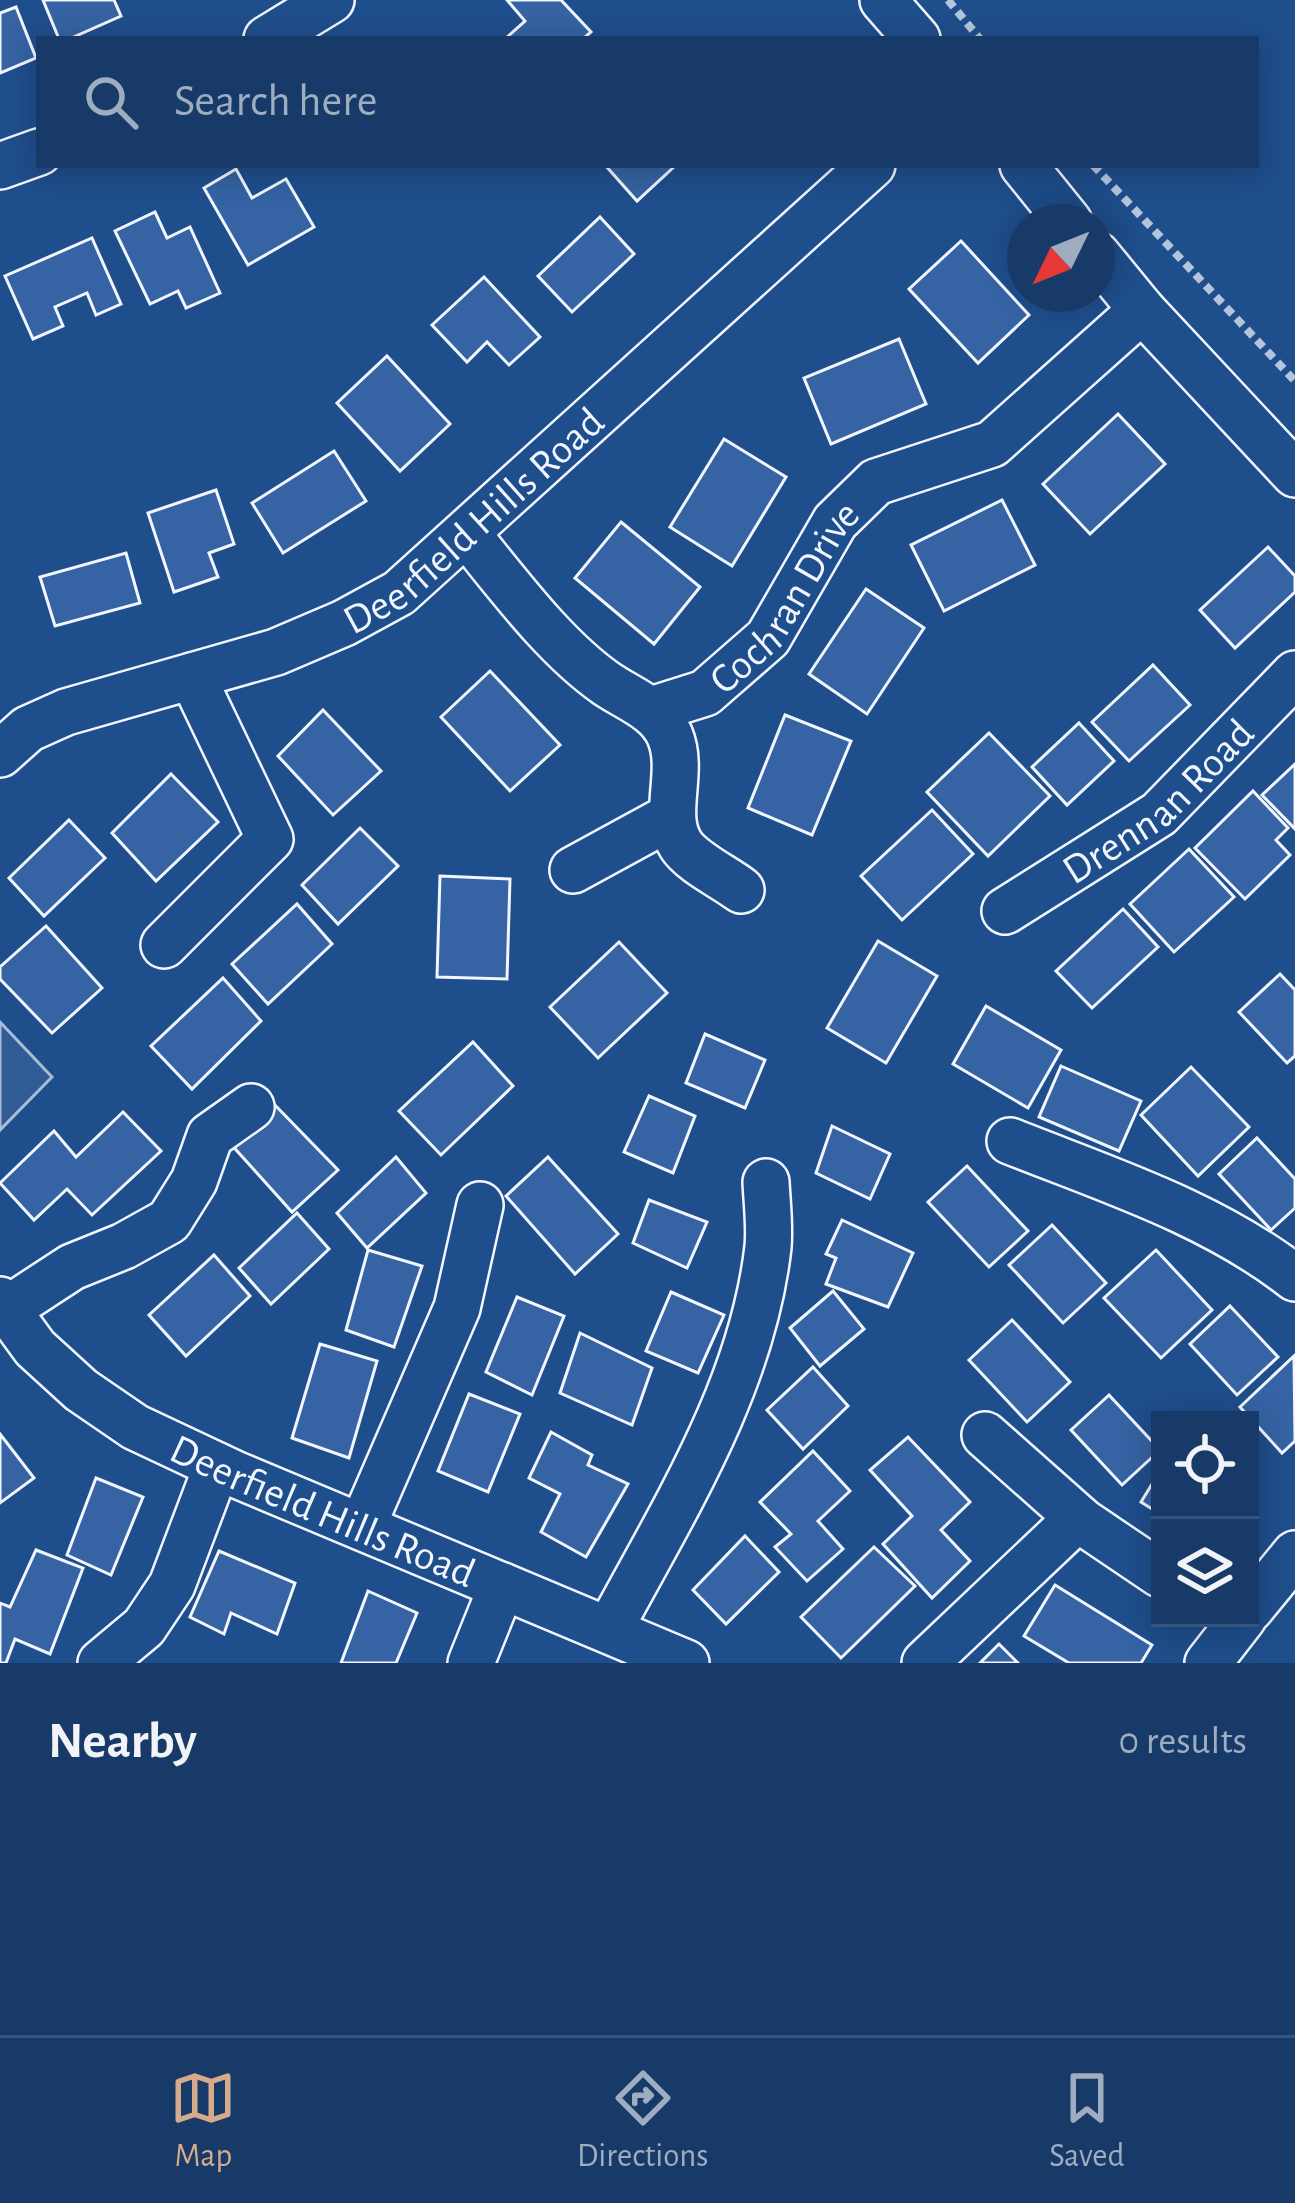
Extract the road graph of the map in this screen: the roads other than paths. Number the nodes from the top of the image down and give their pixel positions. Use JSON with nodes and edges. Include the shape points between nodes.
{"nodes":[{"id":1,"x":332,"y":0,"type":"edge"},
{"id":2,"x":884,"y":0,"type":"edge"},
{"id":3,"x":272,"y":36,"type":"edge"},
{"id":4,"x":914,"y":36,"type":"edge"},
{"id":5,"x":36,"y":153,"type":"edge"},
{"id":6,"x":0,"y":166,"type":"edge"},
{"id":7,"x":869,"y":168,"type":"edge"},
{"id":8,"x":1025,"y":168,"type":"edge"},
{"id":9,"x":1055,"y":204,"type":"edge"},
{"id":10,"x":1115,"y":278,"type":"edge"},
{"id":11,"x":1142,"y":310,"type":"junction"},
{"id":12,"x":1295,"y":474,"type":"edge"},
{"id":13,"x":467,"y":534,"type":"junction"},
{"id":14,"x":1295,"y":674,"type":"edge"},
{"id":15,"x":192,"y":676,"type":"junction"},
{"id":16,"x":651,"y":710,"type":"junction"},
{"id":17,"x":0,"y":754,"type":"edge"},
{"id":18,"x":672,"y":816,"type":"junction"},
{"id":19,"x":573,"y":870,"type":"dead end"},
{"id":20,"x":741,"y":890,"type":"dead end"},
{"id":21,"x":1005,"y":911,"type":"dead end"},
{"id":22,"x":164,"y":945,"type":"dead end"},
{"id":23,"x":251,"y":1107,"type":"dead end"},
{"id":24,"x":1010,"y":1141,"type":"dead end"},
{"id":25,"x":766,"y":1182,"type":"dead end"},
{"id":26,"x":480,"y":1205,"type":"dead end"},
{"id":27,"x":1295,"y":1278,"type":"edge"},
{"id":28,"x":2,"y":1308,"type":"edge"},
{"id":29,"x":985,"y":1435,"type":"dead end"},
{"id":30,"x":218,"y":1466,"type":"junction"},
{"id":31,"x":1078,"y":1518,"type":"junction"},
{"id":32,"x":362,"y":1527,"type":"junction"},
{"id":33,"x":1295,"y":1554,"type":"edge"},
{"id":34,"x":1151,"y":1568,"type":"edge"},
{"id":35,"x":502,"y":1586,"type":"junction"},
{"id":36,"x":1259,"y":1594,"type":"edge"},
{"id":37,"x":1232,"y":1627,"type":"edge"},
{"id":38,"x":609,"y":1630,"type":"junction"},
{"id":39,"x":101,"y":1663,"type":"edge"},
{"id":40,"x":471,"y":1663,"type":"edge"},
{"id":41,"x":686,"y":1663,"type":"edge"},
{"id":42,"x":925,"y":1663,"type":"edge"},
{"id":43,"x":1208,"y":1663,"type":"edge"}],
"edges":[{"from":1,"to":3,"type":"street"},
{"from":2,"to":4,"type":"street"},
{"from":5,"to":6,"type":"street"},
{"from":7,"to":13,"type":"street","name":"Deerfield Hills Road"},
{"from":8,"to":9,"type":"street"},
{"from":10,"to":11,"type":"street"},
{"from":11,"to":12,"type":"street"},
{"from":11,"to":16,"type":"street","name":"Cochran Drive","via":[[992,444],[876,482],[835,522],[768,638],[705,693]]},
{"from":13,"to":15,"type":"street","name":"Deerfield Hills Road","via":[[399,593],[344,623]]},
{"from":13,"to":16,"type":"street","via":[[569,650]]},
{"from":14,"to":21,"type":"street","name":"Drennan Road","via":[[1160,814]]},
{"from":15,"to":17,"type":"street","name":"Deerfield Hills Road","via":[[66,712]]},
{"from":15,"to":22,"type":"street","via":[[270,839]]},
{"from":16,"to":18,"type":"street","via":[[670,734],[678,772]]},
{"from":18,"to":19,"type":"street"},
{"from":18,"to":20,"type":"street","via":[[682,847]]},
{"from":23,"to":28,"type":"street","via":[[210,1136],[169,1221]]},
{"from":24,"to":27,"type":"street","via":[[1177,1208],[1254,1246]]},
{"from":25,"to":38,"type":"street","via":[[768,1245],[746,1348],[695,1473]]},
{"from":26,"to":32,"type":"street","via":[[457,1308]]},
{"from":28,"to":30,"type":"street","name":"Deerfield Hills Road","via":[[81,1390],[135,1427]]},
{"from":29,"to":31,"type":"street"},
{"from":30,"to":32,"type":"street","name":"Deerfield Hills Road"},
{"from":30,"to":39,"type":"street","via":[[172,1585],[144,1627]]},
{"from":31,"to":34,"type":"street"},
{"from":31,"to":42,"type":"street"},
{"from":32,"to":35,"type":"street","name":"Deerfield Hills Road"},
{"from":33,"to":36,"type":"street"},
{"from":35,"to":38,"type":"street","name":"Deerfield Hills Road"},
{"from":35,"to":40,"type":"street"},
{"from":37,"to":43,"type":"street"},
{"from":38,"to":41,"type":"street","name":"Deerfield Hills Road"}]}
